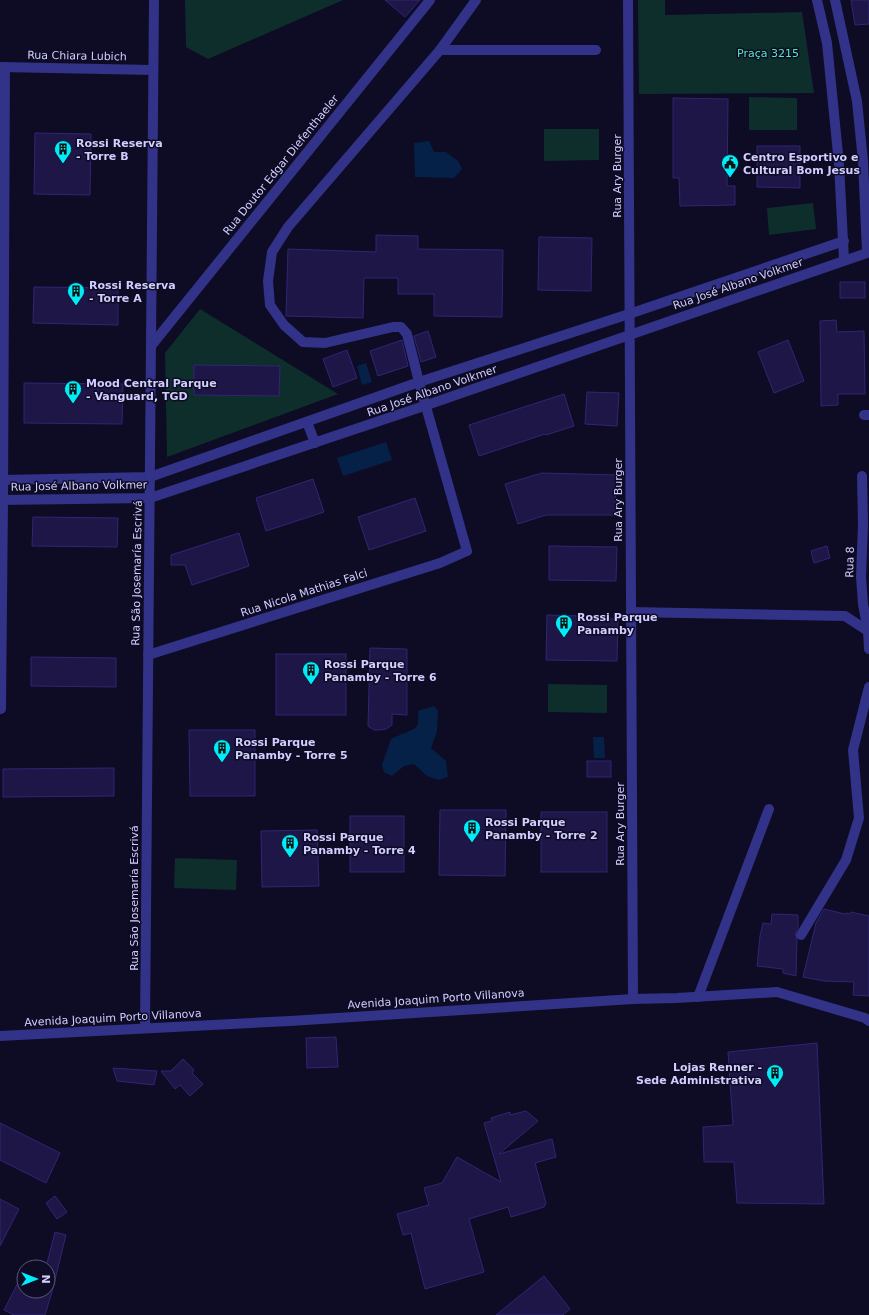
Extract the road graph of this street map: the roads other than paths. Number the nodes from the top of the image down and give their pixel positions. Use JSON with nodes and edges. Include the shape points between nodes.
{"nodes":[{"id":1,"x":154,"y":0,"type":"edge"},
{"id":2,"x":430,"y":0,"type":"edge"},
{"id":3,"x":476,"y":0,"type":"edge"},
{"id":4,"x":628,"y":0,"type":"edge"},
{"id":5,"x":817,"y":0,"type":"edge"},
{"id":6,"x":835,"y":0,"type":"edge"},
{"id":7,"x":440,"y":50,"type":"junction"},
{"id":8,"x":596,"y":50,"type":"dead end"},
{"id":9,"x":2,"y":67,"type":"edge"},
{"id":10,"x":153,"y":70,"type":"junction"},
{"id":11,"x":844,"y":241,"type":"junction"},
{"id":12,"x":868,"y":252,"type":"edge"},
{"id":13,"x":844,"y":260,"type":"junction"},
{"id":14,"x":629,"y":314,"type":"junction"},
{"id":15,"x":629,"y":335,"type":"junction"},
{"id":16,"x":151,"y":346,"type":"junction"},
{"id":17,"x":419,"y":382,"type":"junction"},
{"id":18,"x":427,"y":405,"type":"junction"},
{"id":19,"x":307,"y":422,"type":"junction"},
{"id":20,"x":315,"y":443,"type":"junction"},
{"id":21,"x":862,"y":476,"type":"dead end"},
{"id":22,"x":150,"y":477,"type":"junction"},
{"id":23,"x":2,"y":480,"type":"edge"},
{"id":24,"x":150,"y":498,"type":"junction"},
{"id":25,"x":2,"y":500,"type":"edge"},
{"id":26,"x":631,"y":612,"type":"junction"},
{"id":27,"x":868,"y":630,"type":"edge"},
{"id":28,"x":869,"y":649,"type":"edge"},
{"id":29,"x":148,"y":655,"type":"junction"},
{"id":30,"x":869,"y":687,"type":"edge"},
{"id":31,"x":1,"y":709,"type":"dead end"},
{"id":32,"x":769,"y":809,"type":"dead end"},
{"id":33,"x":801,"y":935,"type":"dead end"},
{"id":34,"x":698,"y":997,"type":"junction"},
{"id":35,"x":633,"y":999,"type":"junction"},
{"id":36,"x":869,"y":1021,"type":"edge"},
{"id":37,"x":145,"y":1027,"type":"junction"},
{"id":38,"x":0,"y":1036,"type":"edge"}],
"edges":[{"from":1,"to":10,"type":"street","name":"Rua São Josemaría Escrivá"},
{"from":2,"to":16,"type":"street","name":"Rua Doutor Edgar Diefenthaeler"},
{"from":3,"to":7,"type":"street"},
{"from":4,"to":14,"type":"street","name":"Rua Ary Burger"},
{"from":5,"to":11,"type":"street","via":[[827,43]]},
{"from":6,"to":12,"type":"street","via":[[856,101],[863,162]]},
{"from":7,"to":8,"type":"street"},
{"from":7,"to":17,"type":"street","via":[[288,227],[272,252],[268,281],[270,304],[284,325],[303,342],[325,343],[401,327],[407,334]]},
{"from":9,"to":10,"type":"street","name":"Rua Chiara Lubich"},
{"from":9,"to":23,"type":"street"},
{"from":10,"to":16,"type":"street","name":"Rua São Josemaría Escrivá"},
{"from":11,"to":13,"type":"street"},
{"from":11,"to":14,"type":"street","name":"Rua José Albano Volkmer"},
{"from":12,"to":13,"type":"street","name":"Rua José Albano Volkmer"},
{"from":13,"to":15,"type":"street","name":"Rua José Albano Volkmer"},
{"from":14,"to":15,"type":"street","name":"Rua Ary Burger"},
{"from":14,"to":17,"type":"street","name":"Rua José Albano Volkmer"},
{"from":15,"to":18,"type":"street","name":"Rua José Albano Volkmer"},
{"from":15,"to":26,"type":"street","name":"Rua Ary Burger"},
{"from":16,"to":22,"type":"street","name":"Rua São Josemaría Escrivá"},
{"from":17,"to":18,"type":"street"},
{"from":17,"to":19,"type":"street","name":"Rua José Albano Volkmer"},
{"from":18,"to":20,"type":"street","name":"Rua José Albano Volkmer"},
{"from":18,"to":29,"type":"street","name":"Rua Nicola Mathias Falci","via":[[467,551],[440,562]]},
{"from":19,"to":20,"type":"street"},
{"from":19,"to":22,"type":"street","name":"Rua José Albano Volkmer"},
{"from":20,"to":24,"type":"street","name":"Rua José Albano Volkmer"},
{"from":21,"to":27,"type":"street","name":"Rua 8","via":[[861,577]]},
{"from":22,"to":23,"type":"street","name":"Rua José Albano Volkmer"},
{"from":22,"to":24,"type":"street","name":"Rua São Josemaría Escrivá"},
{"from":23,"to":25,"type":"street"},
{"from":24,"to":25,"type":"street","name":"Rua José Albano Volkmer"},
{"from":24,"to":29,"type":"street","name":"Rua São Josemaría Escrivá"},
{"from":25,"to":31,"type":"street"},
{"from":26,"to":27,"type":"street","via":[[845,616]]},
{"from":26,"to":35,"type":"street","name":"Rua Ary Burger"},
{"from":27,"to":28,"type":"street","name":"Rua 8"},
{"from":29,"to":37,"type":"street","name":"Rua São Josemaría Escrivá"},
{"from":30,"to":33,"type":"street","via":[[853,750],[859,818],[846,860]]},
{"from":32,"to":34,"type":"street"},
{"from":34,"to":35,"type":"street","name":"Avenida Joaquim Porto Villanova"},
{"from":34,"to":36,"type":"street","name":"Avenida Joaquim Porto Villanova","via":[[777,992]]},
{"from":35,"to":37,"type":"street","name":"Avenida Joaquim Porto Villanova"},
{"from":37,"to":38,"type":"street","name":"Avenida Joaquim Porto Villanova"}]}
